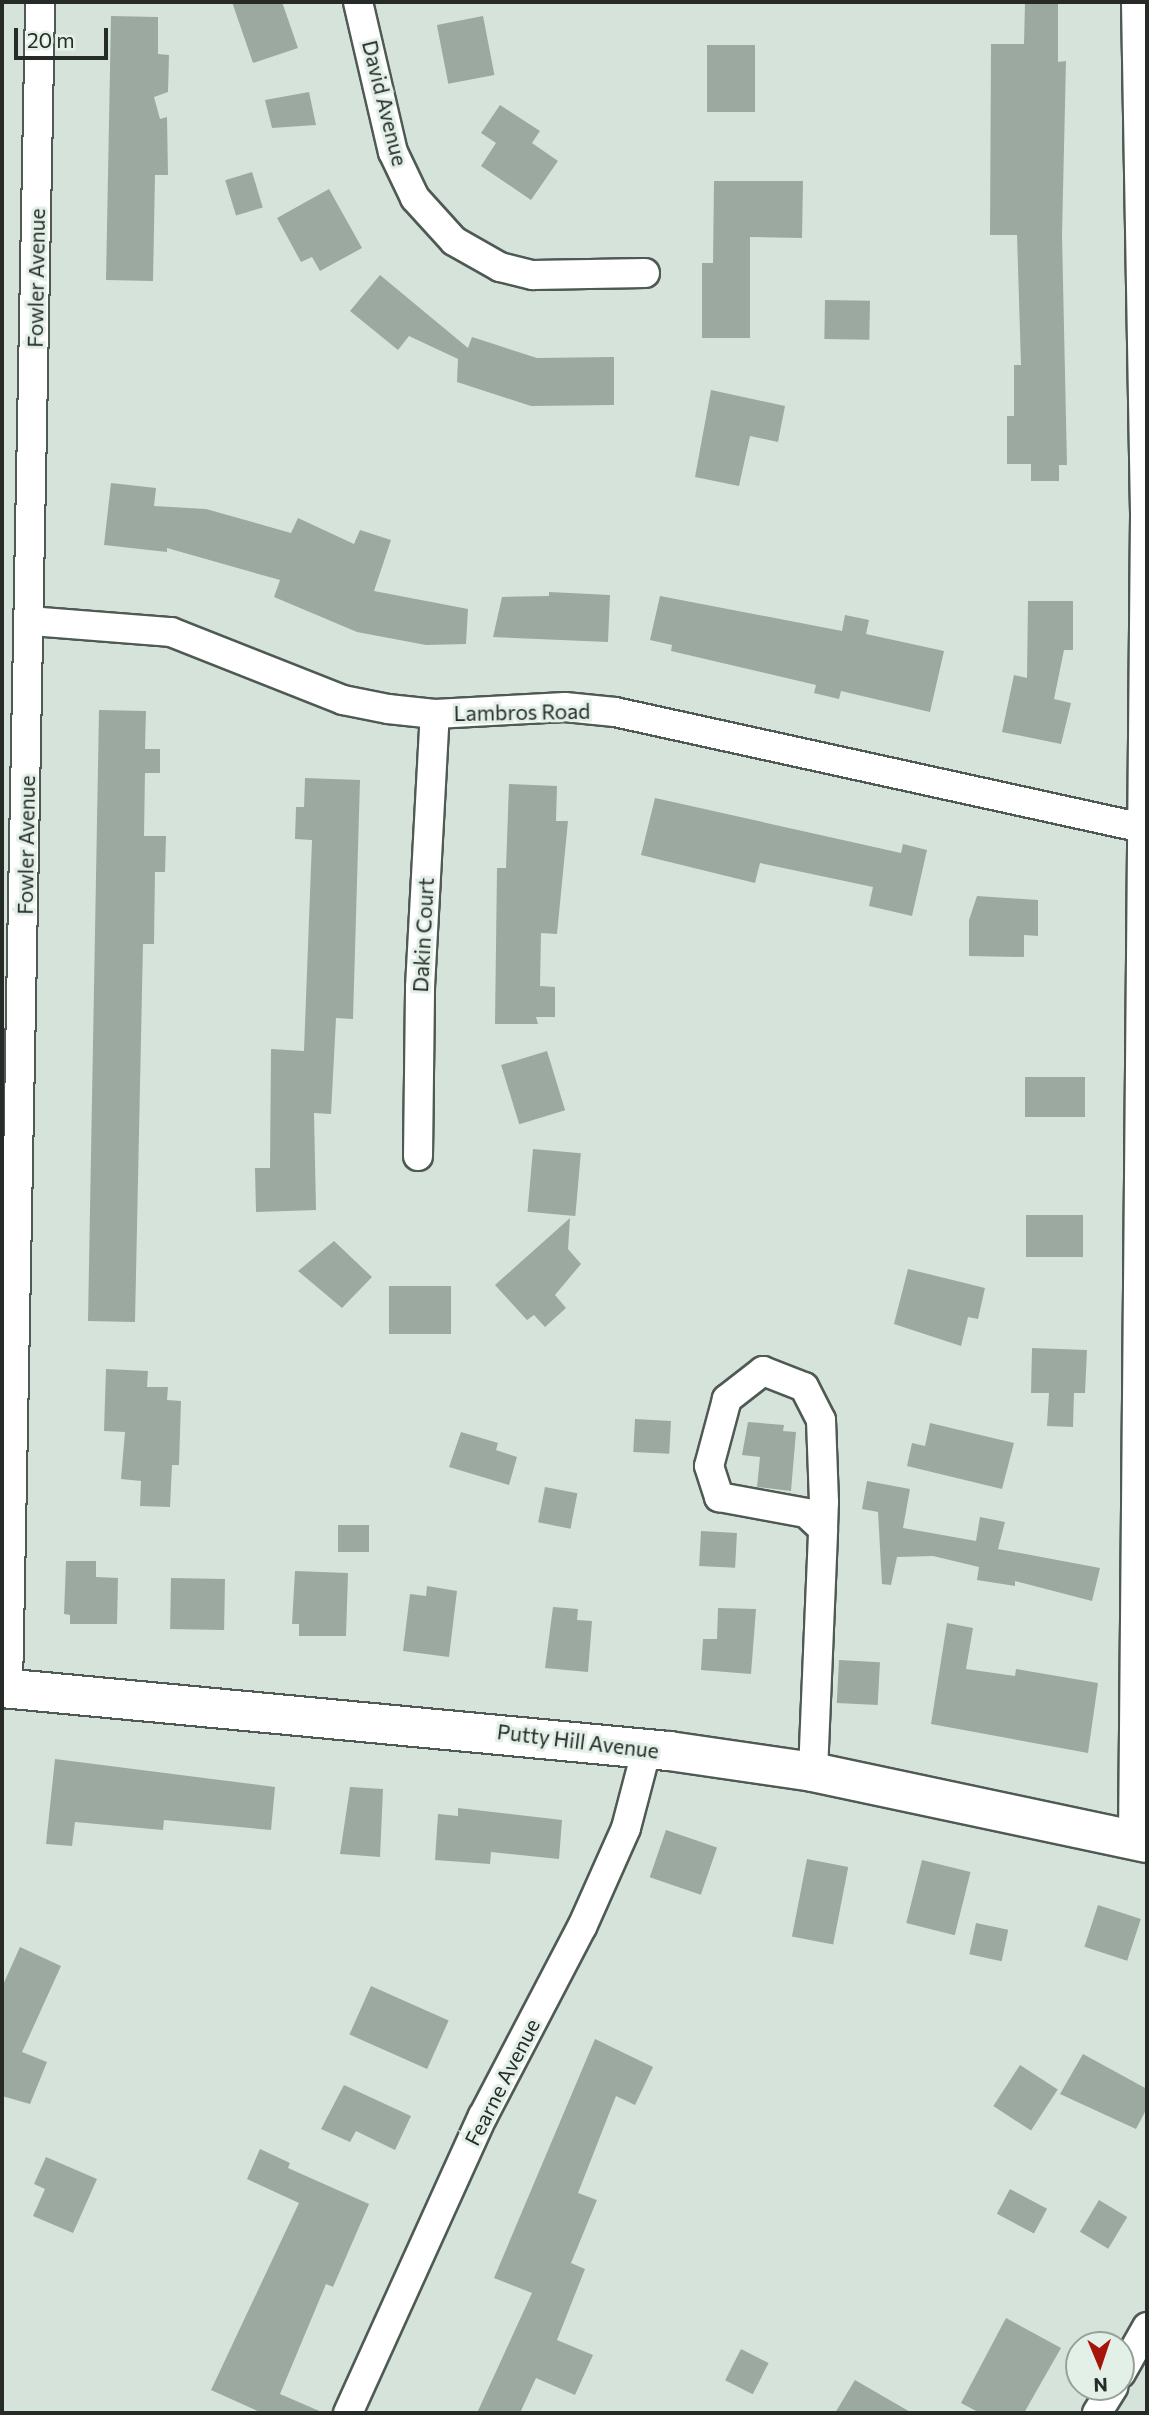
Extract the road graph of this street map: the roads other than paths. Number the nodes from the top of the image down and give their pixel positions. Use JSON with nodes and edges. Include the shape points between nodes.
{"nodes":[{"id":1,"x":40,"y":2,"type":"edge"},
{"id":2,"x":358,"y":2,"type":"edge"},
{"id":3,"x":1136,"y":2,"type":"edge"},
{"id":4,"x":645,"y":272,"type":"dead end"},
{"id":5,"x":30,"y":621,"type":"junction"},
{"id":6,"x":435,"y":713,"type":"junction"},
{"id":7,"x":1143,"y":828,"type":"junction"},
{"id":8,"x":418,"y":1156,"type":"dead end"},
{"id":9,"x":1143,"y":1385,"type":"edge"},
{"id":10,"x":823,"y":1529,"type":"junction"},
{"id":11,"x":5,"y":1688,"type":"edge"},
{"id":12,"x":647,"y":1748,"type":"junction"},
{"id":13,"x":813,"y":1772,"type":"junction"},
{"id":14,"x":1140,"y":1841,"type":"edge"},
{"id":15,"x":1147,"y":2327,"type":"edge"},
{"id":16,"x":1135,"y":2348,"type":"edge"},
{"id":17,"x":348,"y":2413,"type":"edge"}],
"edges":[{"from":1,"to":5,"type":"street","name":"Fowler Avenue"},
{"from":2,"to":4,"type":"street","name":"David Avenue","via":[[393,152],[415,198],[454,241],[500,267],[533,275]]},
{"from":3,"to":7,"type":"street","via":[[1145,513]]},
{"from":5,"to":6,"type":"street","name":"Lambros Road","via":[[171,632],[343,700]]},
{"from":5,"to":11,"type":"street","name":"Fowler Avenue"},
{"from":6,"to":7,"type":"street","name":"Lambros Road","via":[[565,707],[615,712]]},
{"from":6,"to":8,"type":"street","name":"Dakin Court","via":[[420,986]]},
{"from":7,"to":9,"type":"street"},
{"from":9,"to":14,"type":"street"},
{"from":10,"to":10,"type":"street","via":[[821,1420],[804,1387],[763,1371],[727,1399],[709,1466],[719,1497],[806,1513]]},
{"from":10,"to":13,"type":"street"},
{"from":11,"to":12,"type":"main road","name":"Putty Hill Avenue"},
{"from":12,"to":13,"type":"main road","name":"Putty Hill Avenue"},
{"from":12,"to":17,"type":"street","name":"Fearne Avenue","via":[[626,1828],[483,2116]]},
{"from":13,"to":14,"type":"main road","name":"Putty Hill Avenue"},
{"from":15,"to":16,"type":"street"}]}
